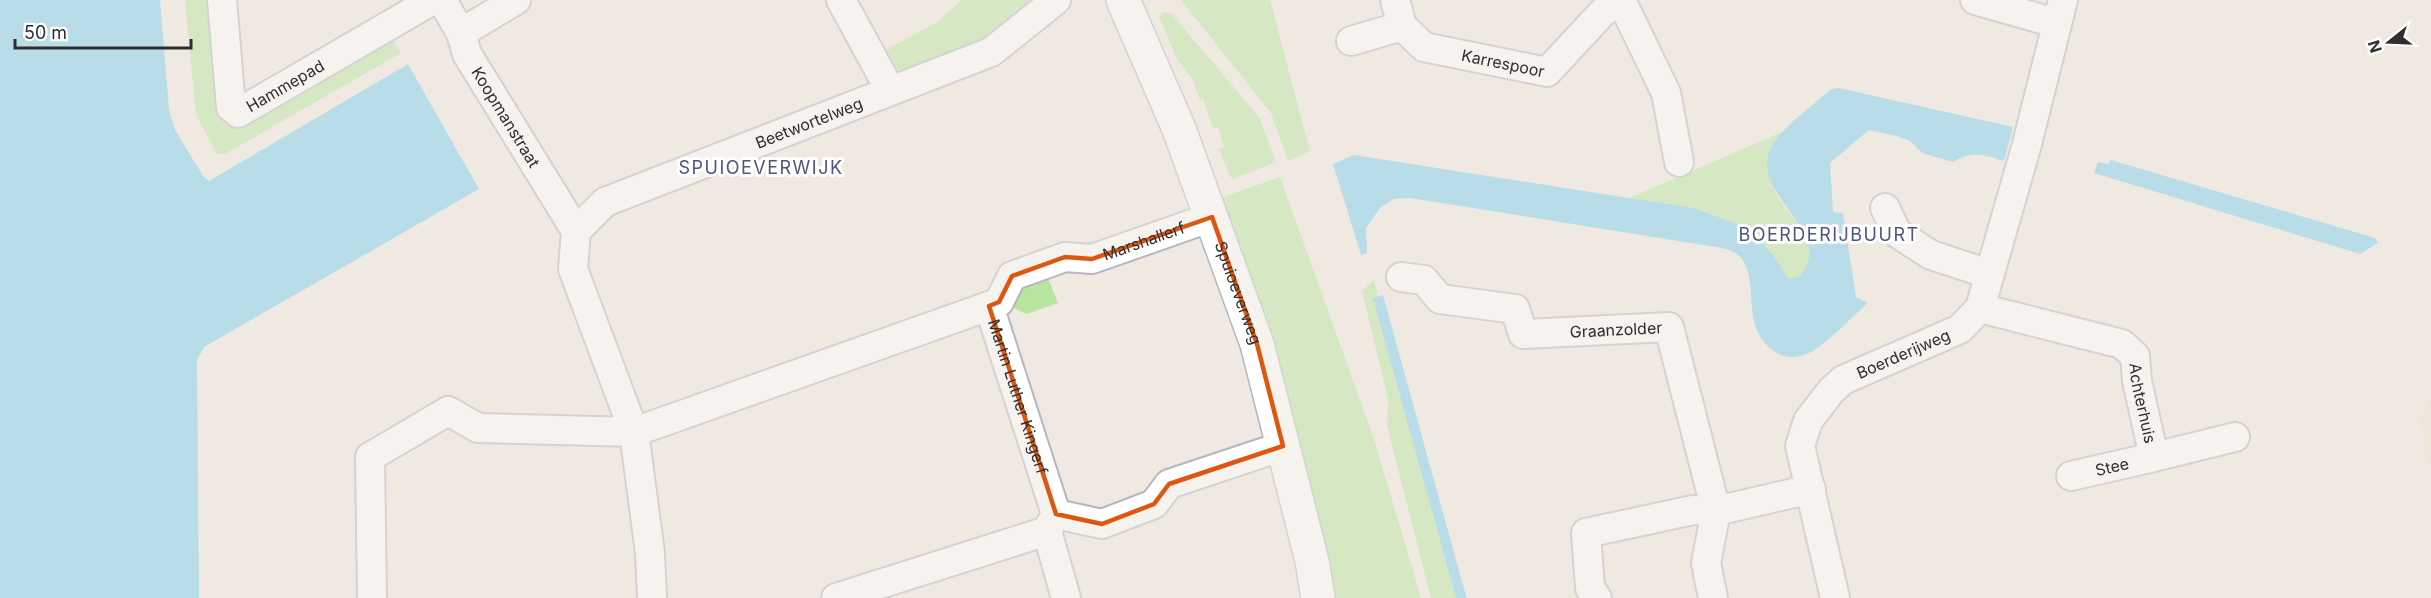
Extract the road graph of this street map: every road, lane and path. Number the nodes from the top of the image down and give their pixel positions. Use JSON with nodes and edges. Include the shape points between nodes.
{"nodes":[{"id":1,"x":222,"y":0,"type":"edge"},
{"id":2,"x":433,"y":0,"type":"edge"},
{"id":3,"x":442,"y":0,"type":"edge"},
{"id":4,"x":516,"y":0,"type":"edge"},
{"id":5,"x":841,"y":0,"type":"edge"},
{"id":6,"x":1056,"y":0,"type":"edge"},
{"id":7,"x":1123,"y":0,"type":"edge"},
{"id":8,"x":1975,"y":0,"type":"edge"},
{"id":9,"x":1610,"y":3,"type":"edge"},
{"id":10,"x":2060,"y":12,"type":"edge"},
{"id":11,"x":1398,"y":13,"type":"edge"},
{"id":12,"x":461,"y":33,"type":"junction"},
{"id":13,"x":1351,"y":41,"type":"dead end"},
{"id":14,"x":890,"y":90,"type":"junction"},
{"id":15,"x":1679,"y":162,"type":"dead end"},
{"id":16,"x":1885,"y":208,"type":"dead end"},
{"id":17,"x":1212,"y":217,"type":"junction"},
{"id":18,"x":576,"y":231,"type":"junction"},
{"id":19,"x":1989,"y":274,"type":"junction"},
{"id":20,"x":1401,"y":277,"type":"dead end"},
{"id":21,"x":989,"y":306,"type":"junction"},
{"id":22,"x":1980,"y":308,"type":"junction"},
{"id":23,"x":634,"y":432,"type":"junction"},
{"id":24,"x":2235,"y":437,"type":"dead end"},
{"id":25,"x":1283,"y":446,"type":"junction"},
{"id":26,"x":2154,"y":457,"type":"junction"},
{"id":27,"x":2071,"y":476,"type":"dead end"},
{"id":28,"x":1811,"y":489,"type":"junction"},
{"id":29,"x":1716,"y":511,"type":"junction"},
{"id":30,"x":1051,"y":523,"type":"junction"},
{"id":31,"x":372,"y":598,"type":"edge"},
{"id":32,"x":652,"y":598,"type":"edge"},
{"id":33,"x":836,"y":598,"type":"edge"},
{"id":34,"x":1066,"y":598,"type":"edge"},
{"id":35,"x":1318,"y":598,"type":"edge"},
{"id":36,"x":1597,"y":598,"type":"edge"},
{"id":37,"x":1713,"y":598,"type":"edge"},
{"id":38,"x":1835,"y":598,"type":"edge"}],
"edges":[{"from":1,"to":2,"type":"street","name":"Hammepad","via":[[231,107],[238,113]]},
{"from":3,"to":12,"type":"street","name":"Koopmanstraat"},
{"from":4,"to":12,"type":"street"},
{"from":5,"to":14,"type":"street"},
{"from":6,"to":14,"type":"street","name":"Beetwortelweg","via":[[991,52]]},
{"from":7,"to":17,"type":"street","name":"Spuioeverweg"},
{"from":8,"to":10,"type":"street"},
{"from":9,"to":11,"type":"street","name":"Karrespoor","via":[[1547,72],[1424,47]]},
{"from":9,"to":15,"type":"street","name":"Karrespoor","via":[[1666,93]]},
{"from":10,"to":19,"type":"street","name":"Boerderijweg"},
{"from":11,"to":13,"type":"street","name":"Karrespoor"},
{"from":12,"to":18,"type":"street","name":"Koopmanstraat","via":[[467,54]]},
{"from":14,"to":18,"type":"street","name":"Beetwortelweg","via":[[605,202]]},
{"from":16,"to":19,"type":"street","via":[[1897,233],[1931,255]]},
{"from":17,"to":21,"type":"street","name":"Marshallerf","via":[[1092,259],[1065,257],[1012,276],[999,302]]},
{"from":17,"to":25,"type":"street","name":"Spuioeverweg","via":[[1257,344]]},
{"from":18,"to":23,"type":"street","via":[[573,269]]},
{"from":19,"to":22,"type":"street","name":"Boerderijweg"},
{"from":20,"to":29,"type":"street","name":"Graanzolder","via":[[1424,280],[1440,299],[1515,309],[1523,334],[1669,327]]},
{"from":21,"to":23,"type":"street","name":"Martin Luther Kingerf"},
{"from":21,"to":30,"type":"street","name":"Martin Luther Kingerf"},
{"from":22,"to":26,"type":"street","name":"Achterhuis","via":[[2122,344],[2134,356]]},
{"from":22,"to":28,"type":"street","name":"Boerderijweg","via":[[1960,329],[1843,380],[1831,391],[1808,421],[1800,446]]},
{"from":23,"to":31,"type":"street","via":[[478,428],[448,411],[370,457]]},
{"from":23,"to":32,"type":"street"},
{"from":24,"to":26,"type":"street","name":"Achterhuis"},
{"from":25,"to":30,"type":"street","via":[[1169,484],[1154,504],[1102,524]]},
{"from":25,"to":35,"type":"street","name":"Spuioeverweg"},
{"from":26,"to":27,"type":"street","name":"Stee"},
{"from":28,"to":29,"type":"street"},
{"from":28,"to":38,"type":"street","name":"Boerderijweg"},
{"from":29,"to":36,"type":"street","via":[[1693,510],[1586,533],[1590,588]]},
{"from":29,"to":37,"type":"street","name":"Graanzolder","via":[[1706,563]]},
{"from":30,"to":33,"type":"street"},
{"from":30,"to":34,"type":"street","name":"Martin Luther Kingerf"}]}
